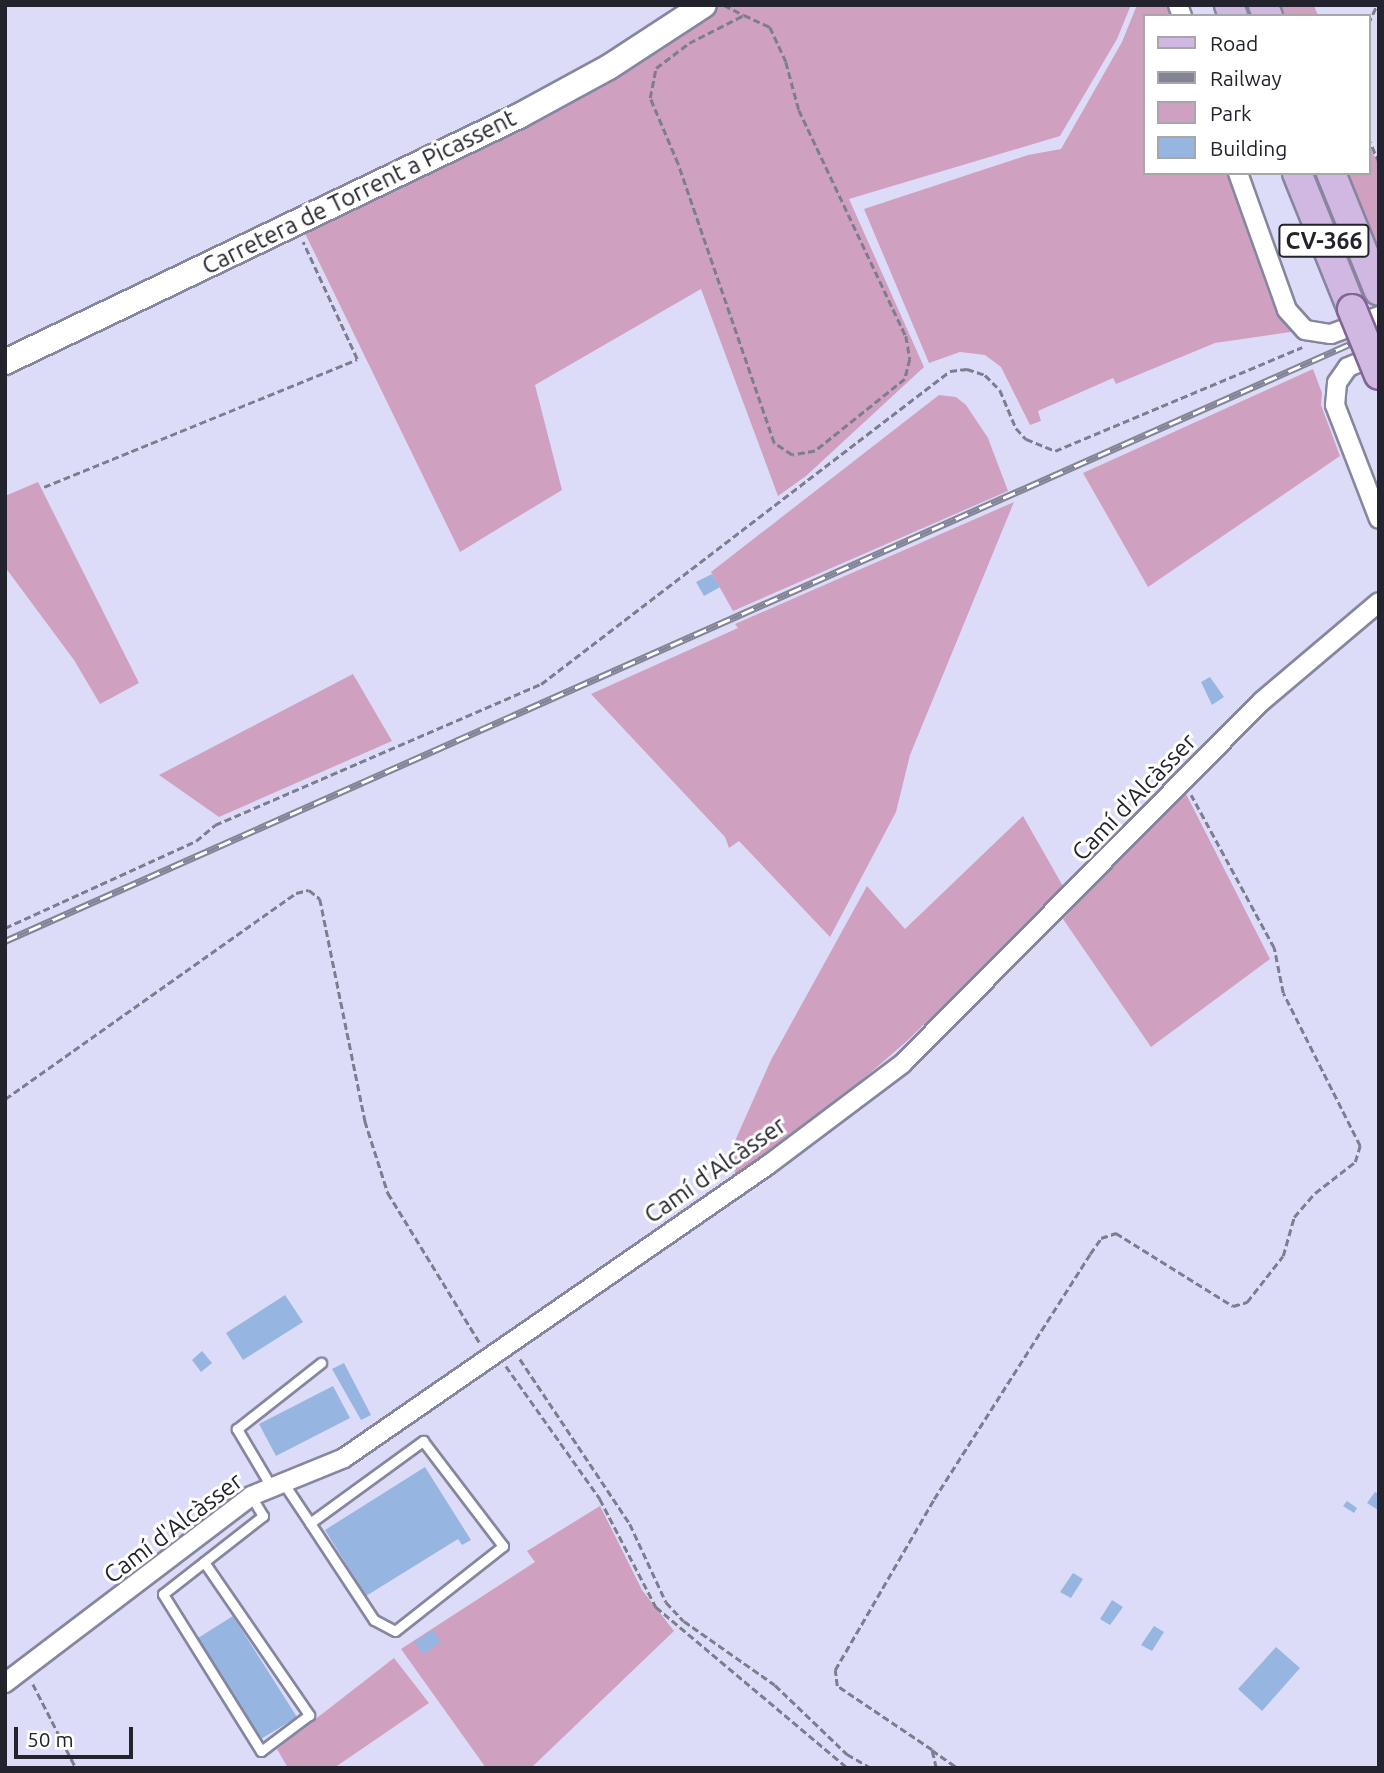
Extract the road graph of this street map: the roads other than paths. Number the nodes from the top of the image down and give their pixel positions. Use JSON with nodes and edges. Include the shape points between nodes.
{"nodes":[{"id":1,"x":704,"y":5,"type":"edge"},
{"id":2,"x":1239,"y":175,"type":"edge"},
{"id":3,"x":1298,"y":175,"type":"edge"},
{"id":4,"x":1332,"y":175,"type":"edge"},
{"id":5,"x":1379,"y":290,"type":"edge"},
{"id":6,"x":1379,"y":316,"type":"edge"},
{"id":7,"x":1379,"y":354,"type":"edge"},
{"id":8,"x":5,"y":362,"type":"edge"},
{"id":9,"x":1379,"y":375,"type":"edge"},
{"id":10,"x":1379,"y":519,"type":"edge"},
{"id":11,"x":1379,"y":602,"type":"edge"},
{"id":12,"x":321,"y":1363,"type":"dead end"},
{"id":13,"x":278,"y":1486,"type":"junction"},
{"id":14,"x":251,"y":1496,"type":"junction"},
{"id":15,"x":310,"y":1523,"type":"junction"},
{"id":16,"x":204,"y":1562,"type":"junction"},
{"id":17,"x":5,"y":1683,"type":"edge"}],
"edges":[{"from":1,"to":8,"type":"street","name":"Carretera de Torrent a Picassent","via":[[610,67],[520,116]]},
{"from":2,"to":6,"type":"street","via":[[1287,310],[1304,330],[1331,334]]},
{"from":3,"to":9,"type":"main road","number":"CV-366","bridge":true},
{"from":4,"to":5,"type":"main road","number":"CV-366"},
{"from":7,"to":10,"type":"street","via":[[1348,368],[1337,383],[1335,405]]},
{"from":11,"to":13,"type":"street","name":"Camí d'Alcàsser","via":[[1262,701],[902,1064],[768,1165],[344,1458]]},
{"from":12,"to":13,"type":"lane","via":[[237,1429]]},
{"from":13,"to":14,"type":"street","name":"Camí d'Alcàsser"},
{"from":13,"to":15,"type":"lane"},
{"from":14,"to":16,"type":"lane","via":[[263,1516]]},
{"from":14,"to":17,"type":"street","name":"Camí d'Alcàsser"},
{"from":15,"to":15,"type":"lane","via":[[423,1441],[503,1546],[395,1631],[374,1620]]},
{"from":16,"to":16,"type":"lane","via":[[163,1594],[261,1751],[309,1715]]}]}
